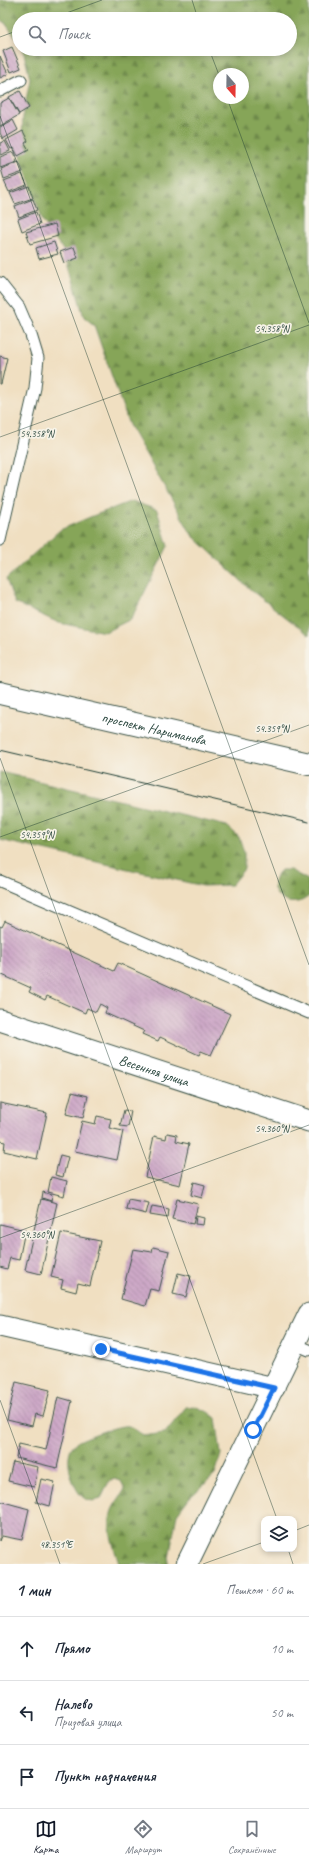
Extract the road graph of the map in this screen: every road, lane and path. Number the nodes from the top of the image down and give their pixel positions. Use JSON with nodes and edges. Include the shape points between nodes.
{"nodes":[{"id":1,"x":21,"y":80,"type":"dead end"},
{"id":2,"x":0,"y":91,"type":"edge"},
{"id":3,"x":0,"y":283,"type":"edge"},
{"id":4,"x":0,"y":540,"type":"edge"},
{"id":5,"x":0,"y":692,"type":"edge"},
{"id":6,"x":309,"y":764,"type":"edge"},
{"id":7,"x":0,"y":881,"type":"edge"},
{"id":8,"x":309,"y":1013,"type":"edge"},
{"id":9,"x":0,"y":1020,"type":"edge"},
{"id":10,"x":309,"y":1120,"type":"edge"},
{"id":11,"x":309,"y":1314,"type":"edge"},
{"id":12,"x":0,"y":1326,"type":"edge"},
{"id":13,"x":302,"y":1347,"type":"edge"},
{"id":14,"x":274,"y":1388,"type":"junction"},
{"id":15,"x":187,"y":1564,"type":"edge"}],
"edges":[{"from":1,"to":2,"type":"lane"},
{"from":3,"to":4,"type":"lane","via":[[19,307],[38,358],[35,388]]},
{"from":5,"to":6,"type":"main road","name":"проспект Нариманова"},
{"from":7,"to":8,"type":"lane"},
{"from":9,"to":10,"type":"street","name":"Весенняя улица"},
{"from":11,"to":13,"type":"street"},
{"from":12,"to":14,"type":"street"},
{"from":13,"to":14,"type":"street"},
{"from":14,"to":15,"type":"street"}]}
